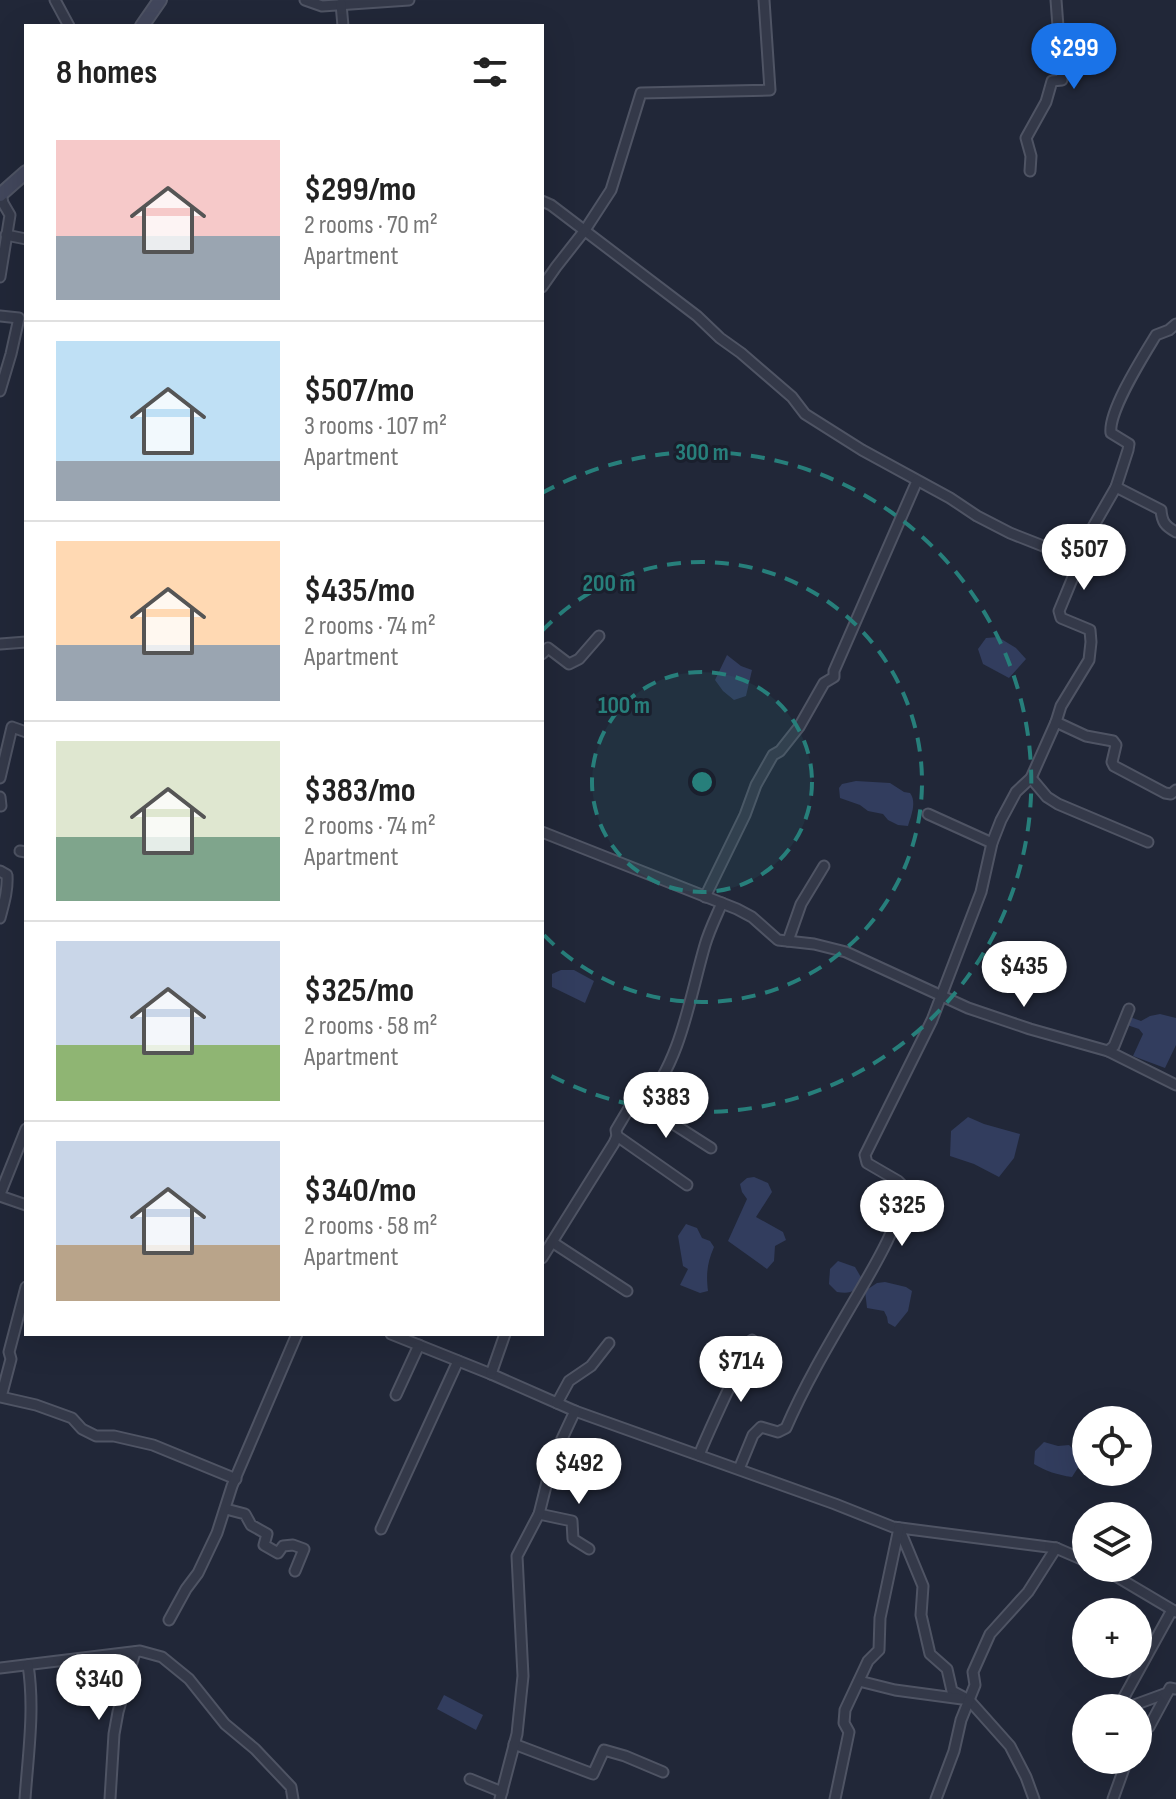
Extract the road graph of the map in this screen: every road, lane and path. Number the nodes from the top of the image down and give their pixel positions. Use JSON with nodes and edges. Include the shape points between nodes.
{"nodes":[{"id":1,"x":55,"y":0,"type":"edge"},
{"id":2,"x":160,"y":0,"type":"edge"},
{"id":3,"x":305,"y":0,"type":"edge"},
{"id":4,"x":409,"y":0,"type":"edge"},
{"id":5,"x":764,"y":0,"type":"edge"},
{"id":6,"x":1056,"y":0,"type":"edge"},
{"id":7,"x":341,"y":4,"type":"junction"},
{"id":8,"x":68,"y":24,"type":"edge"},
{"id":9,"x":143,"y":24,"type":"edge"},
{"id":10,"x":343,"y":24,"type":"edge"},
{"id":11,"x":1030,"y":171,"type":"dead end"},
{"id":12,"x":24,"y":174,"type":"edge"},
{"id":13,"x":0,"y":195,"type":"edge"},
{"id":14,"x":544,"y":202,"type":"edge"},
{"id":15,"x":585,"y":230,"type":"junction"},
{"id":16,"x":6,"y":235,"type":"junction"},
{"id":17,"x":24,"y":239,"type":"edge"},
{"id":18,"x":0,"y":277,"type":"edge"},
{"id":19,"x":544,"y":284,"type":"edge"},
{"id":20,"x":0,"y":316,"type":"edge"},
{"id":21,"x":1176,"y":324,"type":"edge"},
{"id":22,"x":0,"y":391,"type":"edge"},
{"id":23,"x":917,"y":481,"type":"junction"},
{"id":24,"x":1116,"y":487,"type":"junction"},
{"id":25,"x":1176,"y":532,"type":"edge"},
{"id":26,"x":1078,"y":565,"type":"junction"},
{"id":27,"x":599,"y":636,"type":"dead end"},
{"id":28,"x":24,"y":642,"type":"edge"},
{"id":29,"x":0,"y":644,"type":"edge"},
{"id":30,"x":544,"y":652,"type":"edge"},
{"id":31,"x":1056,"y":722,"type":"junction"},
{"id":32,"x":24,"y":731,"type":"edge"},
{"id":33,"x":0,"y":778,"type":"edge"},
{"id":34,"x":1031,"y":778,"type":"junction"},
{"id":35,"x":1176,"y":790,"type":"edge"},
{"id":36,"x":0,"y":797,"type":"edge"},
{"id":37,"x":1,"y":806,"type":"edge"},
{"id":38,"x":928,"y":814,"type":"dead end"},
{"id":39,"x":544,"y":833,"type":"edge"},
{"id":40,"x":1148,"y":842,"type":"dead end"},
{"id":41,"x":992,"y":843,"type":"junction"},
{"id":42,"x":824,"y":866,"type":"dead end"},
{"id":43,"x":0,"y":871,"type":"edge"},
{"id":44,"x":705,"y":897,"type":"junction"},
{"id":45,"x":722,"y":903,"type":"junction"},
{"id":46,"x":0,"y":918,"type":"edge"},
{"id":47,"x":788,"y":941,"type":"junction"},
{"id":48,"x":940,"y":996,"type":"junction"},
{"id":49,"x":1129,"y":1009,"type":"dead end"},
{"id":50,"x":1108,"y":1051,"type":"junction"},
{"id":51,"x":1176,"y":1085,"type":"edge"},
{"id":52,"x":632,"y":1103,"type":"junction"},
{"id":53,"x":24,"y":1134,"type":"edge"},
{"id":54,"x":617,"y":1136,"type":"junction"},
{"id":55,"x":711,"y":1148,"type":"dead end"},
{"id":56,"x":687,"y":1185,"type":"dead end"},
{"id":57,"x":0,"y":1195,"type":"edge"},
{"id":58,"x":24,"y":1204,"type":"edge"},
{"id":59,"x":552,"y":1242,"type":"junction"},
{"id":60,"x":544,"y":1255,"type":"edge"},
{"id":61,"x":627,"y":1291,"type":"dead end"},
{"id":62,"x":23,"y":1308,"type":"edge"},
{"id":63,"x":296,"y":1336,"type":"edge"},
{"id":64,"x":396,"y":1336,"type":"edge"},
{"id":65,"x":504,"y":1336,"type":"edge"},
{"id":66,"x":752,"y":1340,"type":"dead end"},
{"id":67,"x":609,"y":1343,"type":"dead end"},
{"id":68,"x":419,"y":1345,"type":"junction"},
{"id":69,"x":458,"y":1361,"type":"junction"},
{"id":70,"x":491,"y":1374,"type":"junction"},
{"id":71,"x":396,"y":1395,"type":"dead end"},
{"id":72,"x":557,"y":1403,"type":"junction"},
{"id":73,"x":575,"y":1411,"type":"junction"},
{"id":74,"x":699,"y":1455,"type":"junction"},
{"id":75,"x":739,"y":1469,"type":"junction"},
{"id":76,"x":236,"y":1479,"type":"junction"},
{"id":77,"x":226,"y":1509,"type":"junction"},
{"id":78,"x":539,"y":1514,"type":"junction"},
{"id":79,"x":899,"y":1528,"type":"junction"},
{"id":80,"x":381,"y":1529,"type":"dead end"},
{"id":81,"x":1056,"y":1548,"type":"junction"},
{"id":82,"x":589,"y":1549,"type":"dead end"},
{"id":83,"x":1072,"y":1555,"type":"edge"},
{"id":84,"x":295,"y":1571,"type":"dead end"},
{"id":85,"x":1125,"y":1582,"type":"edge"},
{"id":86,"x":1174,"y":1611,"type":"edge"},
{"id":87,"x":169,"y":1620,"type":"dead end"},
{"id":88,"x":135,"y":1652,"type":"junction"},
{"id":89,"x":28,"y":1665,"type":"junction"},
{"id":90,"x":0,"y":1668,"type":"edge"},
{"id":91,"x":859,"y":1681,"type":"junction"},
{"id":92,"x":1172,"y":1691,"type":"edge"},
{"id":93,"x":1126,"y":1694,"type":"edge"},
{"id":94,"x":1152,"y":1698,"type":"edge"},
{"id":95,"x":969,"y":1700,"type":"junction"},
{"id":96,"x":1152,"y":1722,"type":"edge"},
{"id":97,"x":514,"y":1744,"type":"junction"},
{"id":98,"x":663,"y":1772,"type":"dead end"},
{"id":99,"x":1122,"y":1774,"type":"edge"},
{"id":100,"x":470,"y":1779,"type":"dead end"},
{"id":101,"x":501,"y":1796,"type":"edge"},
{"id":102,"x":25,"y":1799,"type":"edge"},
{"id":103,"x":110,"y":1799,"type":"edge"},
{"id":104,"x":293,"y":1799,"type":"edge"},
{"id":105,"x":835,"y":1799,"type":"edge"},
{"id":106,"x":936,"y":1799,"type":"edge"},
{"id":107,"x":1034,"y":1799,"type":"edge"},
{"id":108,"x":1113,"y":1799,"type":"edge"}],
"edges":[{"from":1,"to":8,"type":"street"},
{"from":2,"to":9,"type":"main road"},
{"from":3,"to":7,"type":"street","via":[[322,6]]},
{"from":4,"to":7,"type":"street"},
{"from":5,"to":15,"type":"street","via":[[770,90],[641,93],[611,190]]},
{"from":6,"to":11,"type":"street","via":[[1062,80],[1052,81],[1026,138]]},
{"from":7,"to":10,"type":"street"},
{"from":12,"to":13,"type":"main road"},
{"from":13,"to":16,"type":"street","via":[[10,215]]},
{"from":14,"to":15,"type":"street"},
{"from":15,"to":19,"type":"street"},
{"from":15,"to":23,"type":"street","via":[[697,316],[805,414]]},
{"from":16,"to":17,"type":"street"},
{"from":16,"to":18,"type":"street"},
{"from":20,"to":22,"type":"street","via":[[19,318]]},
{"from":21,"to":24,"type":"street","via":[[1156,335],[1110,427],[1129,444]]},
{"from":23,"to":26,"type":"street"},
{"from":23,"to":44,"type":"street","via":[[834,677],[824,683],[799,727],[773,755]]},
{"from":24,"to":25,"type":"street","via":[[1161,510],[1162,521]]},
{"from":24,"to":26,"type":"street"},
{"from":26,"to":31,"type":"street","via":[[1059,611],[1061,618],[1090,630],[1089,660]]},
{"from":27,"to":30,"type":"street","via":[[569,664],[548,648]]},
{"from":28,"to":29,"type":"street"},
{"from":31,"to":34,"type":"street"},
{"from":31,"to":35,"type":"street","via":[[1113,741],[1114,766],[1165,793]]},
{"from":32,"to":33,"type":"street","via":[[12,727]]},
{"from":34,"to":40,"type":"street","via":[[1058,804]]},
{"from":34,"to":41,"type":"street","via":[[1016,792]]},
{"from":36,"to":37,"type":"street"},
{"from":38,"to":41,"type":"street"},
{"from":39,"to":44,"type":"street"},
{"from":41,"to":48,"type":"street","via":[[981,892]]},
{"from":42,"to":47,"type":"street","via":[[801,904]]},
{"from":43,"to":46,"type":"street","via":[[8,883]]},
{"from":44,"to":45,"type":"street"},
{"from":45,"to":47,"type":"street","via":[[752,917],[778,940]]},
{"from":45,"to":52,"type":"street","via":[[668,1064],[644,1103]]},
{"from":47,"to":48,"type":"street","via":[[846,952]]},
{"from":48,"to":50,"type":"street"},
{"from":48,"to":75,"type":"street","via":[[865,1155],[867,1163],[905,1188],[880,1257],[786,1428],[778,1432],[761,1427]]},
{"from":49,"to":50,"type":"street"},
{"from":50,"to":51,"type":"street"},
{"from":52,"to":54,"type":"street"},
{"from":52,"to":55,"type":"street"},
{"from":53,"to":57,"type":"street"},
{"from":54,"to":56,"type":"street"},
{"from":54,"to":59,"type":"street"},
{"from":57,"to":58,"type":"street"},
{"from":59,"to":60,"type":"street"},
{"from":59,"to":61,"type":"street"},
{"from":62,"to":76,"type":"street","via":[[1,1397],[72,1418],[96,1436],[153,1445]]},
{"from":63,"to":76,"type":"street"},
{"from":64,"to":68,"type":"street"},
{"from":65,"to":70,"type":"street"},
{"from":66,"to":74,"type":"street"},
{"from":67,"to":72,"type":"street","via":[[591,1366],[569,1381]]},
{"from":68,"to":69,"type":"street"},
{"from":68,"to":71,"type":"street"},
{"from":69,"to":70,"type":"street"},
{"from":69,"to":80,"type":"street"},
{"from":70,"to":72,"type":"street"},
{"from":72,"to":73,"type":"street"},
{"from":73,"to":74,"type":"street"},
{"from":73,"to":78,"type":"street","via":[[553,1458]]},
{"from":74,"to":75,"type":"street"},
{"from":75,"to":79,"type":"street"},
{"from":76,"to":77,"type":"street"},
{"from":77,"to":84,"type":"street","via":[[245,1514],[251,1525],[267,1534],[264,1545],[278,1553],[283,1546],[304,1549]]},
{"from":77,"to":87,"type":"street","via":[[198,1573]]},
{"from":78,"to":82,"type":"street","via":[[572,1521],[573,1539]]},
{"from":78,"to":97,"type":"street","via":[[517,1556],[523,1676]]},
{"from":79,"to":81,"type":"street"},
{"from":79,"to":91,"type":"street","via":[[880,1618],[879,1650]]},
{"from":79,"to":95,"type":"street","via":[[923,1586],[921,1615],[930,1654],[947,1669],[952,1691]]},
{"from":81,"to":83,"type":"street"},
{"from":81,"to":95,"type":"street","via":[[1028,1592],[990,1634],[973,1672]]},
{"from":85,"to":86,"type":"street"},
{"from":86,"to":93,"type":"street"},
{"from":88,"to":89,"type":"street"},
{"from":88,"to":103,"type":"street","via":[[114,1734]]},
{"from":88,"to":104,"type":"street","via":[[162,1657],[189,1679],[225,1724],[291,1787]]},
{"from":89,"to":90,"type":"street"},
{"from":89,"to":102,"type":"street"},
{"from":91,"to":95,"type":"street"},
{"from":91,"to":105,"type":"street","via":[[845,1710],[849,1732]]},
{"from":92,"to":94,"type":"street"},
{"from":92,"to":96,"type":"street"},
{"from":95,"to":106,"type":"street"},
{"from":95,"to":107,"type":"street","via":[[1010,1746]]},
{"from":97,"to":98,"type":"street","via":[[593,1774],[604,1750]]},
{"from":97,"to":101,"type":"street"},
{"from":99,"to":108,"type":"street"},
{"from":100,"to":101,"type":"street"}]}
